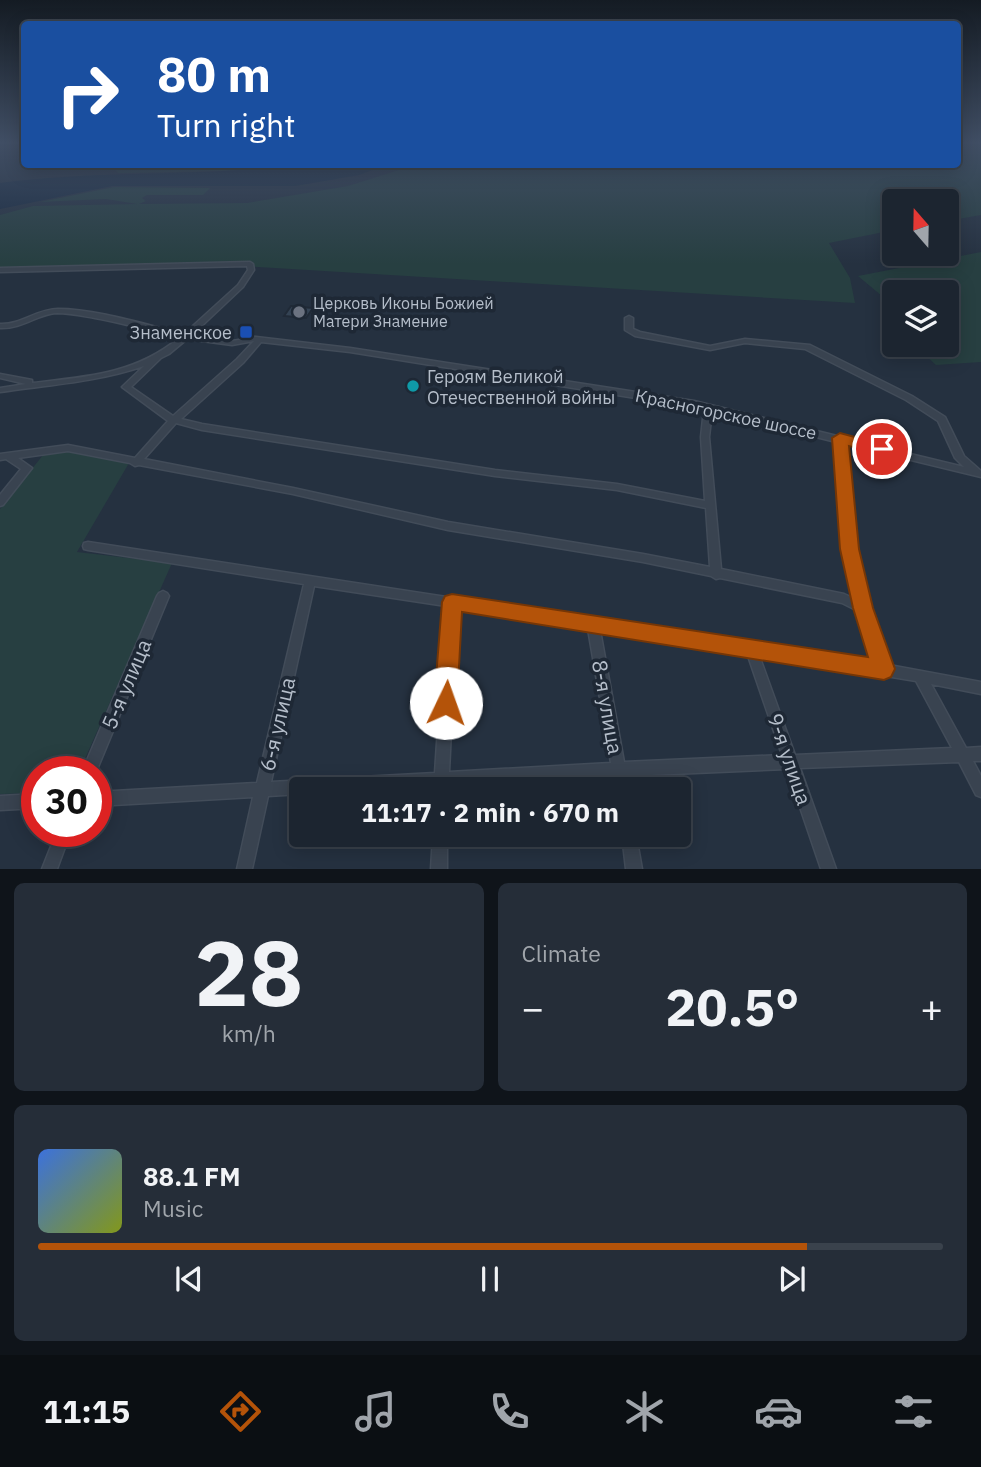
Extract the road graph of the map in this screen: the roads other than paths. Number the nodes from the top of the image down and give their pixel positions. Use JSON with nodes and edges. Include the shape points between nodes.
{"nodes":[{"id":1,"x":0,"y":270,"type":"edge"},
{"id":2,"x":629,"y":318,"type":"dead end"},
{"id":3,"x":0,"y":326,"type":"edge"},
{"id":4,"x":184,"y":338,"type":"junction"},
{"id":5,"x":248,"y":338,"type":"dead end"},
{"id":6,"x":260,"y":339,"type":"junction"},
{"id":7,"x":157,"y":358,"type":"junction"},
{"id":8,"x":0,"y":376,"type":"edge"},
{"id":9,"x":42,"y":382,"type":"junction"},
{"id":10,"x":0,"y":390,"type":"edge"},
{"id":11,"x":708,"y":407,"type":"junction"},
{"id":12,"x":174,"y":420,"type":"junction"},
{"id":13,"x":840,"y":438,"type":"junction"},
{"id":14,"x":4,"y":456,"type":"edge"},
{"id":15,"x":135,"y":463,"type":"junction"},
{"id":16,"x":980,"y":474,"type":"edge"},
{"id":17,"x":0,"y":502,"type":"edge"},
{"id":18,"x":709,"y":505,"type":"junction"},
{"id":19,"x":88,"y":546,"type":"dead end"},
{"id":20,"x":716,"y":575,"type":"junction"},
{"id":21,"x":310,"y":580,"type":"junction"},
{"id":22,"x":163,"y":596,"type":"dead end"},
{"id":23,"x":452,"y":602,"type":"junction"},
{"id":24,"x":863,"y":608,"type":"junction"},
{"id":25,"x":593,"y":624,"type":"junction"},
{"id":26,"x":751,"y":649,"type":"junction"},
{"id":27,"x":884,"y":669,"type":"junction"},
{"id":28,"x":920,"y":676,"type":"junction"},
{"id":29,"x":981,"y":688,"type":"edge"},
{"id":30,"x":981,"y":754,"type":"edge"},
{"id":31,"x":962,"y":755,"type":"junction"},
{"id":32,"x":96,"y":756,"type":"edge"},
{"id":33,"x":792,"y":762,"type":"junction"},
{"id":34,"x":618,"y":769,"type":"junction"},
{"id":35,"x":441,"y":777,"type":"edge"},
{"id":36,"x":524,"y":777,"type":"edge"},
{"id":37,"x":620,"y":777,"type":"edge"},
{"id":38,"x":289,"y":789,"type":"edge"},
{"id":39,"x":262,"y":790,"type":"junction"},
{"id":40,"x":981,"y":790,"type":"edge"},
{"id":41,"x":112,"y":798,"type":"edge"},
{"id":42,"x":21,"y":802,"type":"edge"},
{"id":43,"x":0,"y":803,"type":"edge"},
{"id":44,"x":58,"y":847,"type":"edge"},
{"id":45,"x":440,"y":847,"type":"edge"},
{"id":46,"x":631,"y":847,"type":"edge"},
{"id":47,"x":49,"y":869,"type":"edge"},
{"id":48,"x":244,"y":869,"type":"edge"},
{"id":49,"x":439,"y":869,"type":"edge"},
{"id":50,"x":634,"y":869,"type":"edge"},
{"id":51,"x":829,"y":869,"type":"edge"}],
"edges":[{"from":1,"to":4,"type":"street","via":[[250,264],[241,286]]},
{"from":2,"to":16,"type":"street","via":[[629,330],[638,334],[710,348],[745,341],[807,347],[942,419],[960,458]]},
{"from":3,"to":4,"type":"street","via":[[17,327],[42,314],[64,311]]},
{"from":4,"to":6,"type":"street","via":[[232,343]]},
{"from":4,"to":7,"type":"street"},
{"from":5,"to":6,"type":"street"},
{"from":6,"to":11,"type":"street","name":"Красногорское шоссе"},
{"from":6,"to":12,"type":"street"},
{"from":7,"to":9,"type":"street","via":[[101,374]]},
{"from":7,"to":12,"type":"street","via":[[126,387]]},
{"from":8,"to":9,"type":"street"},
{"from":9,"to":10,"type":"street"},
{"from":11,"to":13,"type":"street","name":"Красногорское шоссе"},
{"from":11,"to":18,"type":"street"},
{"from":12,"to":15,"type":"street"},
{"from":12,"to":18,"type":"street","via":[[291,443],[617,487]]},
{"from":13,"to":16,"type":"street","name":"Красногорское шоссе"},
{"from":13,"to":24,"type":"street","via":[[849,549]]},
{"from":14,"to":15,"type":"street","via":[[68,448]]},
{"from":14,"to":17,"type":"street","via":[[27,468]]},
{"from":15,"to":20,"type":"street"},
{"from":18,"to":20,"type":"street"},
{"from":19,"to":21,"type":"street"},
{"from":20,"to":24,"type":"street","via":[[844,599]]},
{"from":21,"to":23,"type":"street"},
{"from":21,"to":39,"type":"street","name":"6-я улица"},
{"from":22,"to":32,"type":"street","name":"5-я улица"},
{"from":23,"to":25,"type":"street"},
{"from":23,"to":35,"type":"street"},
{"from":24,"to":27,"type":"street"},
{"from":25,"to":26,"type":"street"},
{"from":25,"to":34,"type":"street","name":"8-я улица"},
{"from":26,"to":27,"type":"street"},
{"from":26,"to":33,"type":"street","name":"9-я улица"},
{"from":27,"to":28,"type":"street"},
{"from":28,"to":29,"type":"street"},
{"from":28,"to":31,"type":"street"},
{"from":30,"to":31,"type":"street"},
{"from":31,"to":33,"type":"street"},
{"from":31,"to":40,"type":"street"},
{"from":33,"to":34,"type":"street"},
{"from":33,"to":51,"type":"street","name":"9-я улица"},
{"from":34,"to":36,"type":"street"},
{"from":34,"to":37,"type":"street","name":"8-я улица"},
{"from":38,"to":39,"type":"street"},
{"from":39,"to":41,"type":"street"},
{"from":39,"to":48,"type":"street","name":"6-я улица"},
{"from":42,"to":43,"type":"street"},
{"from":44,"to":47,"type":"street"},
{"from":45,"to":49,"type":"street"},
{"from":46,"to":50,"type":"street"}]}
